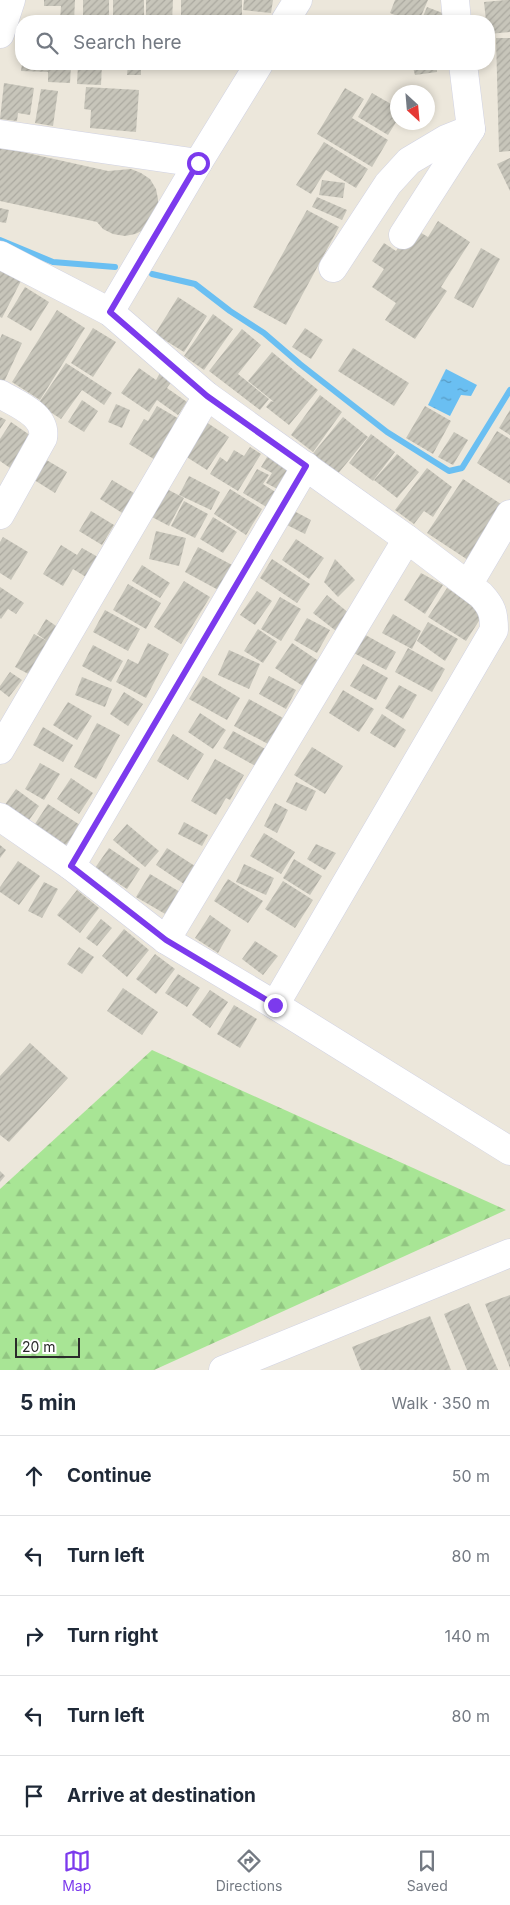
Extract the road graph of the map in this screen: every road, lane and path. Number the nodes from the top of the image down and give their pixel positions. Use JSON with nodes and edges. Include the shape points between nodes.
{"nodes":[{"id":1,"x":11,"y":0,"type":"edge"},
{"id":2,"x":298,"y":0,"type":"edge"},
{"id":3,"x":455,"y":0,"type":"edge"},
{"id":4,"x":289,"y":15,"type":"edge"},
{"id":5,"x":456,"y":15,"type":"edge"},
{"id":6,"x":0,"y":34,"type":"edge"},
{"id":7,"x":15,"y":35,"type":"edge"},
{"id":8,"x":255,"y":70,"type":"edge"},
{"id":9,"x":464,"y":70,"type":"edge"},
{"id":10,"x":471,"y":129,"type":"junction"},
{"id":11,"x":0,"y":134,"type":"edge"},
{"id":12,"x":198,"y":163,"type":"junction"},
{"id":13,"x":404,"y":235,"type":"dead end"},
{"id":14,"x":0,"y":254,"type":"edge"},
{"id":15,"x":333,"y":268,"type":"dead end"},
{"id":16,"x":110,"y":312,"type":"junction"},
{"id":17,"x":0,"y":394,"type":"edge"},
{"id":18,"x":207,"y":396,"type":"junction"},
{"id":19,"x":306,"y":466,"type":"junction"},
{"id":20,"x":510,"y":514,"type":"edge"},
{"id":21,"x":0,"y":515,"type":"edge"},
{"id":22,"x":407,"y":539,"type":"junction"},
{"id":23,"x":468,"y":585,"type":"junction"},
{"id":24,"x":0,"y":750,"type":"edge"},
{"id":25,"x":0,"y":816,"type":"edge"},
{"id":26,"x":71,"y":866,"type":"junction"},
{"id":27,"x":166,"y":940,"type":"junction"},
{"id":28,"x":275,"y":1005,"type":"junction"},
{"id":29,"x":510,"y":1151,"type":"edge"},
{"id":30,"x":510,"y":1253,"type":"edge"},
{"id":31,"x":223,"y":1370,"type":"edge"}],
"edges":[{"from":1,"to":6,"type":"street"},
{"from":2,"to":4,"type":"street"},
{"from":3,"to":5,"type":"street"},
{"from":6,"to":7,"type":"street"},
{"from":8,"to":12,"type":"street"},
{"from":9,"to":10,"type":"street"},
{"from":10,"to":13,"type":"street"},
{"from":10,"to":15,"type":"street","via":[[446,139],[409,161],[388,184]]},
{"from":11,"to":12,"type":"street"},
{"from":12,"to":16,"type":"street"},
{"from":14,"to":16,"type":"street"},
{"from":16,"to":18,"type":"street"},
{"from":17,"to":21,"type":"street","via":[[37,417],[44,430],[43,438]]},
{"from":18,"to":19,"type":"street"},
{"from":18,"to":24,"type":"street"},
{"from":19,"to":22,"type":"street"},
{"from":19,"to":26,"type":"street"},
{"from":20,"to":23,"type":"street"},
{"from":22,"to":23,"type":"street"},
{"from":22,"to":27,"type":"street"},
{"from":23,"to":28,"type":"street","via":[[490,605],[494,630]]},
{"from":25,"to":26,"type":"street"},
{"from":26,"to":27,"type":"street"},
{"from":27,"to":28,"type":"street"},
{"from":28,"to":29,"type":"street"},
{"from":30,"to":31,"type":"street"}]}
